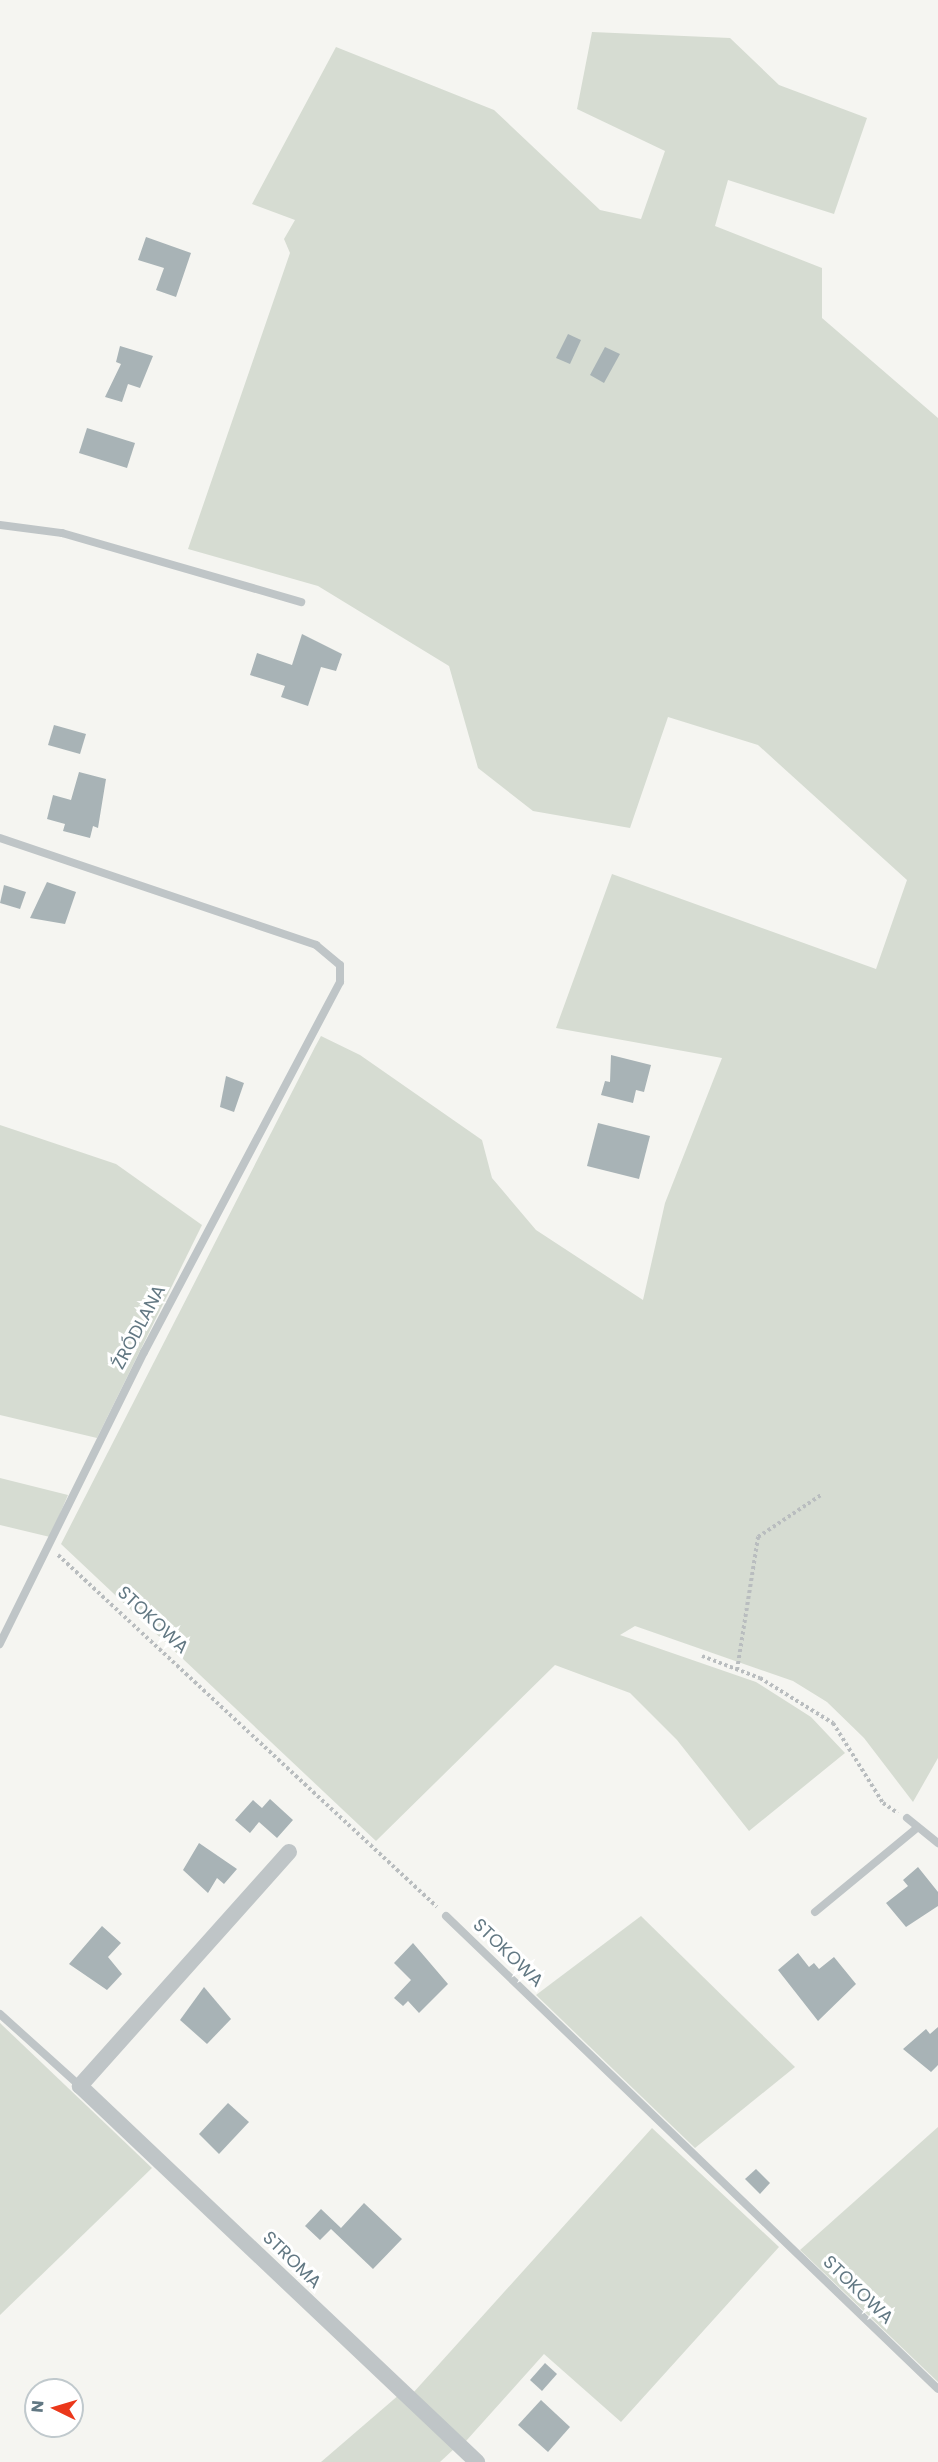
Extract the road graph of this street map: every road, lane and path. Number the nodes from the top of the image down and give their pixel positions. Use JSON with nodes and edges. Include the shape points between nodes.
{"nodes":[{"id":1,"x":0,"y":525,"type":"edge"},
{"id":2,"x":301,"y":602,"type":"dead end"},
{"id":3,"x":0,"y":838,"type":"edge"},
{"id":4,"x":821,"y":1495,"type":"dead end"},
{"id":5,"x":49,"y":1547,"type":"junction"},
{"id":6,"x":0,"y":1644,"type":"edge"},
{"id":7,"x":702,"y":1656,"type":"dead end"},
{"id":8,"x":737,"y":1670,"type":"junction"},
{"id":9,"x":907,"y":1818,"type":"joint"},
{"id":10,"x":917,"y":1828,"type":"junction"},
{"id":11,"x":938,"y":1844,"type":"edge"},
{"id":12,"x":289,"y":1852,"type":"dead end"},
{"id":13,"x":814,"y":1912,"type":"dead end"},
{"id":14,"x":446,"y":1916,"type":"joint"},
{"id":15,"x":0,"y":2014,"type":"edge"},
{"id":16,"x":80,"y":2086,"type":"junction"},
{"id":17,"x":938,"y":2389,"type":"edge"},
{"id":18,"x":477,"y":2462,"type":"edge"}],
"edges":[{"from":1,"to":2,"type":"lane","via":[[62,533]]},
{"from":3,"to":5,"type":"lane","name":"ŹRÓDLANA","via":[[331,953],[340,965],[340,982],[144,1352]]},
{"from":4,"to":8,"type":"path","via":[[758,1536]]},
{"from":5,"to":6,"type":"lane","name":"ŹRÓDLANA"},
{"from":5,"to":14,"type":"path","name":"STOKOWA"},
{"from":7,"to":8,"type":"path"},
{"from":8,"to":9,"type":"path","via":[[833,1723],[883,1803]]},
{"from":9,"to":10,"type":"lane"},
{"from":10,"to":11,"type":"lane"},
{"from":10,"to":13,"type":"lane"},
{"from":12,"to":16,"type":"street"},
{"from":14,"to":17,"type":"lane","name":"STOKOWA"},
{"from":15,"to":16,"type":"lane"},
{"from":16,"to":18,"type":"street","name":"STROMA"}]}
